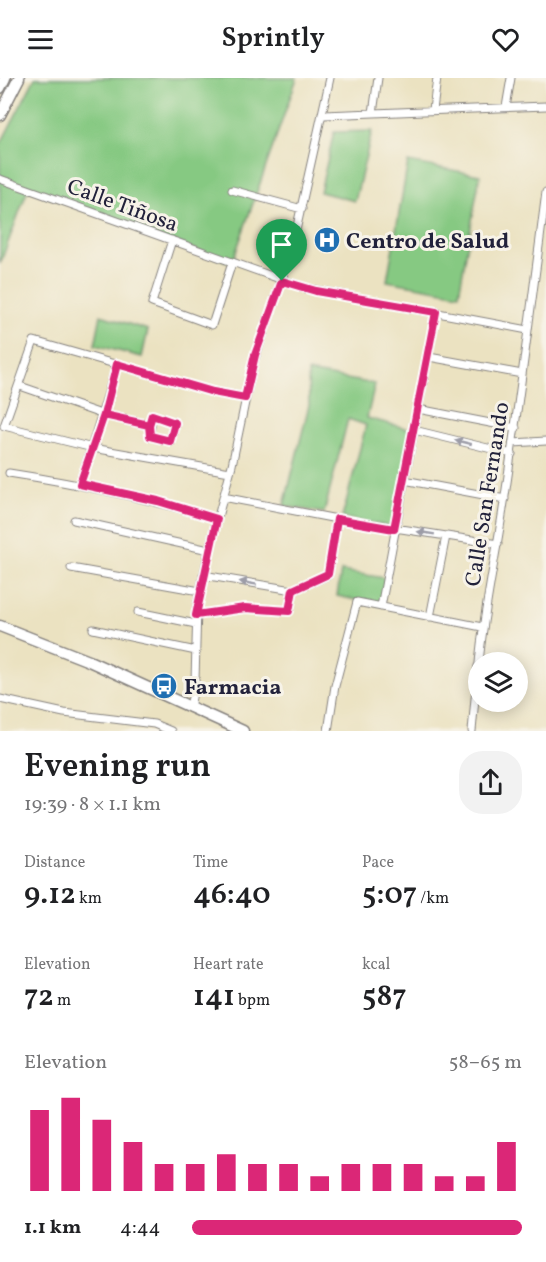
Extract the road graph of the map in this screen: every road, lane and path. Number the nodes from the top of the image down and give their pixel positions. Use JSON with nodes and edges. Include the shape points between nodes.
{"nodes":[{"id":1,"x":5,"y":78,"type":"edge"},
{"id":2,"x":19,"y":78,"type":"edge"},
{"id":3,"x":330,"y":78,"type":"edge"},
{"id":4,"x":378,"y":78,"type":"edge"},
{"id":5,"x":437,"y":78,"type":"edge"},
{"id":6,"x":511,"y":78,"type":"edge"},
{"id":7,"x":0,"y":88,"type":"edge"},
{"id":8,"x":546,"y":105,"type":"edge"},
{"id":9,"x":506,"y":107,"type":"junction"},
{"id":10,"x":433,"y":110,"type":"junction"},
{"id":11,"x":373,"y":113,"type":"junction"},
{"id":12,"x":0,"y":115,"type":"edge"},
{"id":13,"x":324,"y":115,"type":"junction"},
{"id":14,"x":0,"y":179,"type":"edge"},
{"id":15,"x":232,"y":190,"type":"dead end"},
{"id":16,"x":546,"y":192,"type":"edge"},
{"id":17,"x":302,"y":209,"type":"junction"},
{"id":18,"x":172,"y":240,"type":"junction"},
{"id":19,"x":232,"y":264,"type":"junction"},
{"id":20,"x":282,"y":281,"type":"junction"},
{"id":21,"x":436,"y":312,"type":"junction"},
{"id":22,"x":528,"y":330,"type":"junction"},
{"id":23,"x":429,"y":357,"type":"junction"},
{"id":24,"x":117,"y":364,"type":"junction"},
{"id":25,"x":522,"y":374,"type":"junction"},
{"id":26,"x":20,"y":387,"type":"junction"},
{"id":27,"x":245,"y":398,"type":"junction"},
{"id":28,"x":418,"y":409,"type":"junction"},
{"id":29,"x":104,"y":415,"type":"junction"},
{"id":30,"x":149,"y":425,"type":"dead end"},
{"id":31,"x":516,"y":428,"type":"junction"},
{"id":32,"x":414,"y":430,"type":"junction"},
{"id":33,"x":546,"y":441,"type":"edge"},
{"id":34,"x":513,"y":443,"type":"junction"},
{"id":35,"x":93,"y":448,"type":"junction"},
{"id":36,"x":512,"y":454,"type":"junction"},
{"id":37,"x":230,"y":472,"type":"junction"},
{"id":38,"x":9,"y":473,"type":"dead end"},
{"id":39,"x":404,"y":480,"type":"junction"},
{"id":40,"x":80,"y":484,"type":"junction"},
{"id":41,"x":223,"y":497,"type":"junction"},
{"id":42,"x":505,"y":499,"type":"junction"},
{"id":43,"x":217,"y":519,"type":"junction"},
{"id":44,"x":337,"y":519,"type":"junction"},
{"id":45,"x":74,"y":520,"type":"dead end"},
{"id":46,"x":394,"y":529,"type":"junction"},
{"id":47,"x":446,"y":536,"type":"junction"},
{"id":48,"x":498,"y":544,"type":"junction"},
{"id":49,"x":209,"y":550,"type":"junction"},
{"id":50,"x":71,"y":568,"type":"dead end"},
{"id":51,"x":203,"y":575,"type":"junction"},
{"id":52,"x":293,"y":590,"type":"junction"},
{"id":53,"x":200,"y":591,"type":"junction"},
{"id":54,"x":381,"y":607,"type":"junction"},
{"id":55,"x":138,"y":612,"type":"dead end"},
{"id":56,"x":196,"y":615,"type":"junction"},
{"id":57,"x":430,"y":617,"type":"junction"},
{"id":58,"x":196,"y":624,"type":"junction"},
{"id":59,"x":0,"y":626,"type":"edge"},
{"id":60,"x":482,"y":627,"type":"junction"},
{"id":61,"x":93,"y":629,"type":"dead end"},
{"id":62,"x":196,"y":651,"type":"junction"},
{"id":63,"x":480,"y":652,"type":"edge"},
{"id":64,"x":0,"y":699,"type":"edge"},
{"id":65,"x":190,"y":708,"type":"junction"},
{"id":66,"x":474,"y":712,"type":"edge"},
{"id":67,"x":171,"y":731,"type":"edge"},
{"id":68,"x":243,"y":731,"type":"edge"},
{"id":69,"x":328,"y":731,"type":"edge"},
{"id":70,"x":472,"y":731,"type":"edge"}],
"edges":[{"from":1,"to":7,"type":"main road"},
{"from":2,"to":12,"type":"main road"},
{"from":3,"to":13,"type":"street"},
{"from":4,"to":11,"type":"street"},
{"from":5,"to":10,"type":"street"},
{"from":6,"to":9,"type":"street"},
{"from":8,"to":9,"type":"street"},
{"from":9,"to":10,"type":"street"},
{"from":10,"to":11,"type":"street"},
{"from":11,"to":13,"type":"street"},
{"from":13,"to":17,"type":"street"},
{"from":14,"to":18,"type":"street","name":"Calle Tiñosa"},
{"from":15,"to":17,"type":"street"},
{"from":16,"to":22,"type":"street","name":"Calle San Fernando"},
{"from":17,"to":20,"type":"street"},
{"from":18,"to":19,"type":"street","name":"Calle Tiñosa"},
{"from":18,"to":19,"type":"street","via":[[152,303],[212,325]]},
{"from":19,"to":20,"type":"street","name":"Calle Tiñosa"},
{"from":20,"to":21,"type":"street","name":"Calle Tiñosa","via":[[316,291]]},
{"from":20,"to":27,"type":"street","via":[[255,355]]},
{"from":21,"to":22,"type":"street","name":"Calle Tiñosa"},
{"from":21,"to":23,"type":"street"},
{"from":22,"to":25,"type":"street","name":"Calle San Fernando"},
{"from":23,"to":25,"type":"street"},
{"from":23,"to":28,"type":"street"},
{"from":24,"to":26,"type":"street","via":[[34,341]]},
{"from":24,"to":27,"type":"street"},
{"from":24,"to":29,"type":"street"},
{"from":25,"to":31,"type":"street","name":"Calle San Fernando"},
{"from":26,"to":29,"type":"street"},
{"from":26,"to":35,"type":"street","via":[[4,426]]},
{"from":27,"to":37,"type":"street"},
{"from":28,"to":31,"type":"street"},
{"from":28,"to":32,"type":"street"},
{"from":29,"to":30,"type":"street"},
{"from":29,"to":35,"type":"street"},
{"from":31,"to":34,"type":"street","name":"Calle San Fernando"},
{"from":36,"to":32,"type":"street","one_way":true},
{"from":32,"to":39,"type":"street"},
{"from":33,"to":34,"type":"street"},
{"from":34,"to":36,"type":"street","name":"Calle San Fernando"},
{"from":35,"to":37,"type":"street"},
{"from":35,"to":40,"type":"street"},
{"from":36,"to":42,"type":"street","name":"Calle San Fernando"},
{"from":37,"to":41,"type":"street"},
{"from":38,"to":40,"type":"street"},
{"from":39,"to":42,"type":"street"},
{"from":39,"to":46,"type":"street"},
{"from":40,"to":43,"type":"street"},
{"from":41,"to":43,"type":"street"},
{"from":41,"to":44,"type":"street"},
{"from":42,"to":48,"type":"street","name":"Calle San Fernando"},
{"from":43,"to":49,"type":"street"},
{"from":44,"to":46,"type":"street"},
{"from":44,"to":52,"type":"street","via":[[328,574]]},
{"from":45,"to":49,"type":"street"},
{"from":47,"to":46,"type":"street","one_way":true},
{"from":46,"to":54,"type":"street"},
{"from":47,"to":48,"type":"street"},
{"from":47,"to":57,"type":"street"},
{"from":48,"to":60,"type":"street","name":"Calle San Fernando"},
{"from":49,"to":51,"type":"street"},
{"from":50,"to":53,"type":"street"},
{"from":52,"to":51,"type":"street","one_way":true},
{"from":51,"to":53,"type":"street"},
{"from":52,"to":56,"type":"street","via":[[289,611],[245,608]]},
{"from":53,"to":56,"type":"street"},
{"from":54,"to":57,"type":"street"},
{"from":54,"to":69,"type":"street","via":[[357,602],[335,686]]},
{"from":55,"to":58,"type":"street"},
{"from":56,"to":58,"type":"street"},
{"from":57,"to":60,"type":"street"},
{"from":58,"to":62,"type":"street"},
{"from":59,"to":65,"type":"main road","via":[[89,661]]},
{"from":60,"to":63,"type":"street","name":"Calle San Fernando"},
{"from":61,"to":62,"type":"street"},
{"from":62,"to":65,"type":"street"},
{"from":64,"to":67,"type":"street","via":[[64,713],[153,724]]},
{"from":65,"to":68,"type":"main road"},
{"from":66,"to":70,"type":"street","name":"Calle San Fernando"}]}
